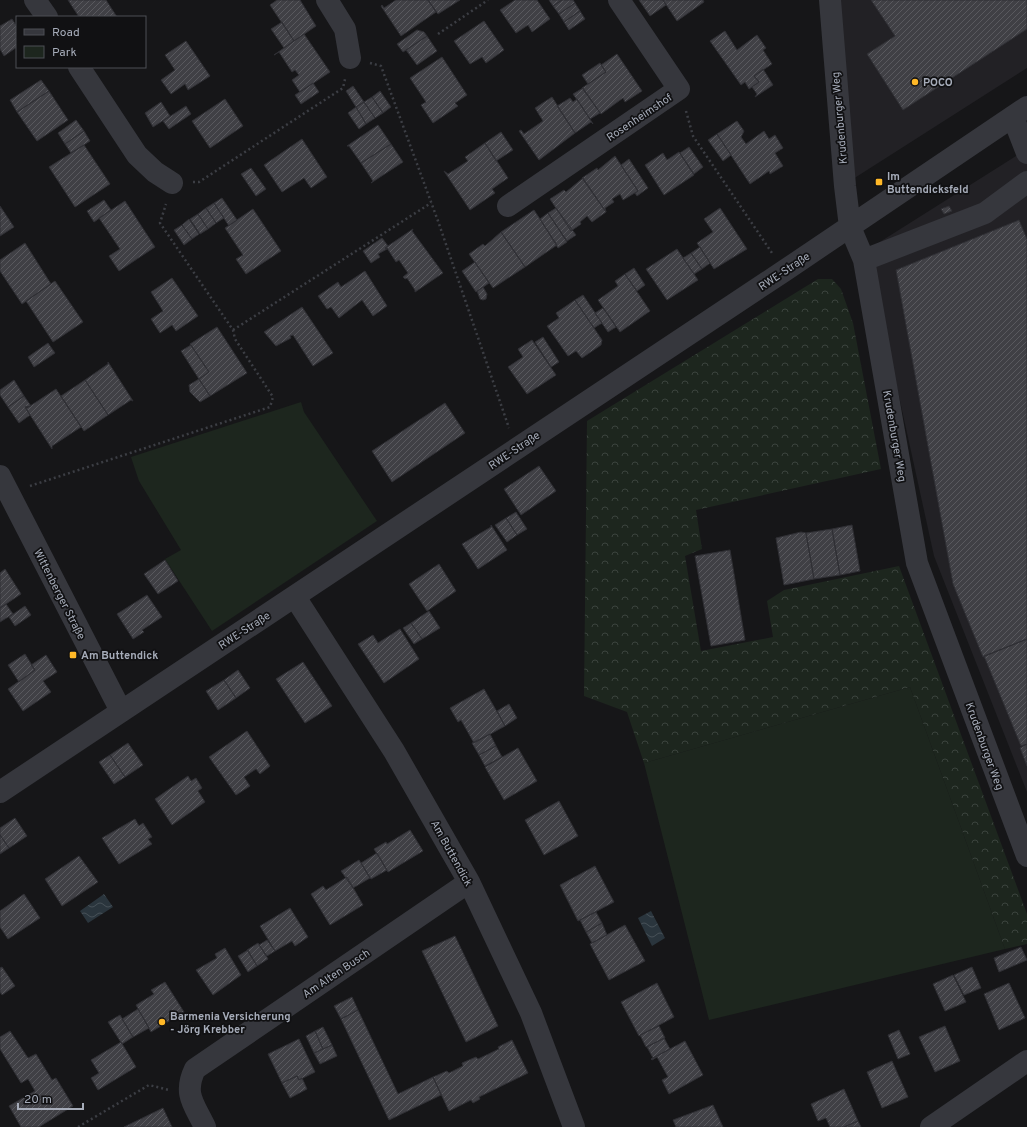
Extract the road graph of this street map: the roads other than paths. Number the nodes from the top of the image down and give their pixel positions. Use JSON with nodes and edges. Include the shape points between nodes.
{"nodes":[{"id":1,"x":35,"y":0,"type":"edge"},
{"id":2,"x":327,"y":0,"type":"edge"},
{"id":3,"x":619,"y":0,"type":"edge"},
{"id":4,"x":830,"y":0,"type":"edge"},
{"id":5,"x":46,"y":16,"type":"edge"},
{"id":6,"x":350,"y":58,"type":"road end"},
{"id":7,"x":80,"y":68,"type":"edge"},
{"id":8,"x":1020,"y":112,"type":"edge"},
{"id":9,"x":1027,"y":153,"type":"edge"},
{"id":10,"x":1027,"y":182,"type":"edge"},
{"id":11,"x":172,"y":183,"type":"road end"},
{"id":12,"x":508,"y":206,"type":"dead end"},
{"id":13,"x":850,"y":227,"type":"junction"},
{"id":14,"x":864,"y":260,"type":"junction"},
{"id":15,"x":4,"y":485,"type":"edge"},
{"id":16,"x":295,"y":597,"type":"junction"},
{"id":17,"x":121,"y":711,"type":"junction"},
{"id":18,"x":0,"y":792,"type":"edge"},
{"id":19,"x":1027,"y":856,"type":"edge"},
{"id":20,"x":469,"y":882,"type":"junction"},
{"id":21,"x":1027,"y":1062,"type":"edge"},
{"id":22,"x":205,"y":1127,"type":"edge"},
{"id":23,"x":574,"y":1127,"type":"edge"},
{"id":24,"x":931,"y":1127,"type":"edge"}],
"edges":[{"from":1,"to":5,"type":"street"},
{"from":2,"to":6,"type":"street","via":[[345,29]]},
{"from":3,"to":12,"type":"street","name":"Rosenheimshof","via":[[680,89]]},
{"from":4,"to":13,"type":"street","name":"Krudenburger Weg"},
{"from":7,"to":11,"type":"street","via":[[137,155],[155,172]]},
{"from":8,"to":9,"type":"street"},
{"from":8,"to":13,"type":"street","name":"RWE-Straße"},
{"from":10,"to":14,"type":"street","via":[[985,213]]},
{"from":13,"to":14,"type":"street","name":"Krudenburger Weg"},
{"from":13,"to":16,"type":"street","name":"RWE-Straße"},
{"from":14,"to":19,"type":"street","name":"Krudenburger Weg","via":[[918,564]]},
{"from":15,"to":17,"type":"street","name":"Wittenberger Straße"},
{"from":16,"to":17,"type":"street","name":"RWE-Straße"},
{"from":16,"to":20,"type":"street","name":"Am Buttendick","via":[[394,751]]},
{"from":17,"to":18,"type":"street","name":"RWE-Straße"},
{"from":20,"to":22,"type":"street","name":"Am Alten Busch","via":[[195,1069],[189,1082],[190,1096]]},
{"from":20,"to":23,"type":"street","name":"Am Buttendick","via":[[531,1013]]},
{"from":21,"to":24,"type":"street"}]}
